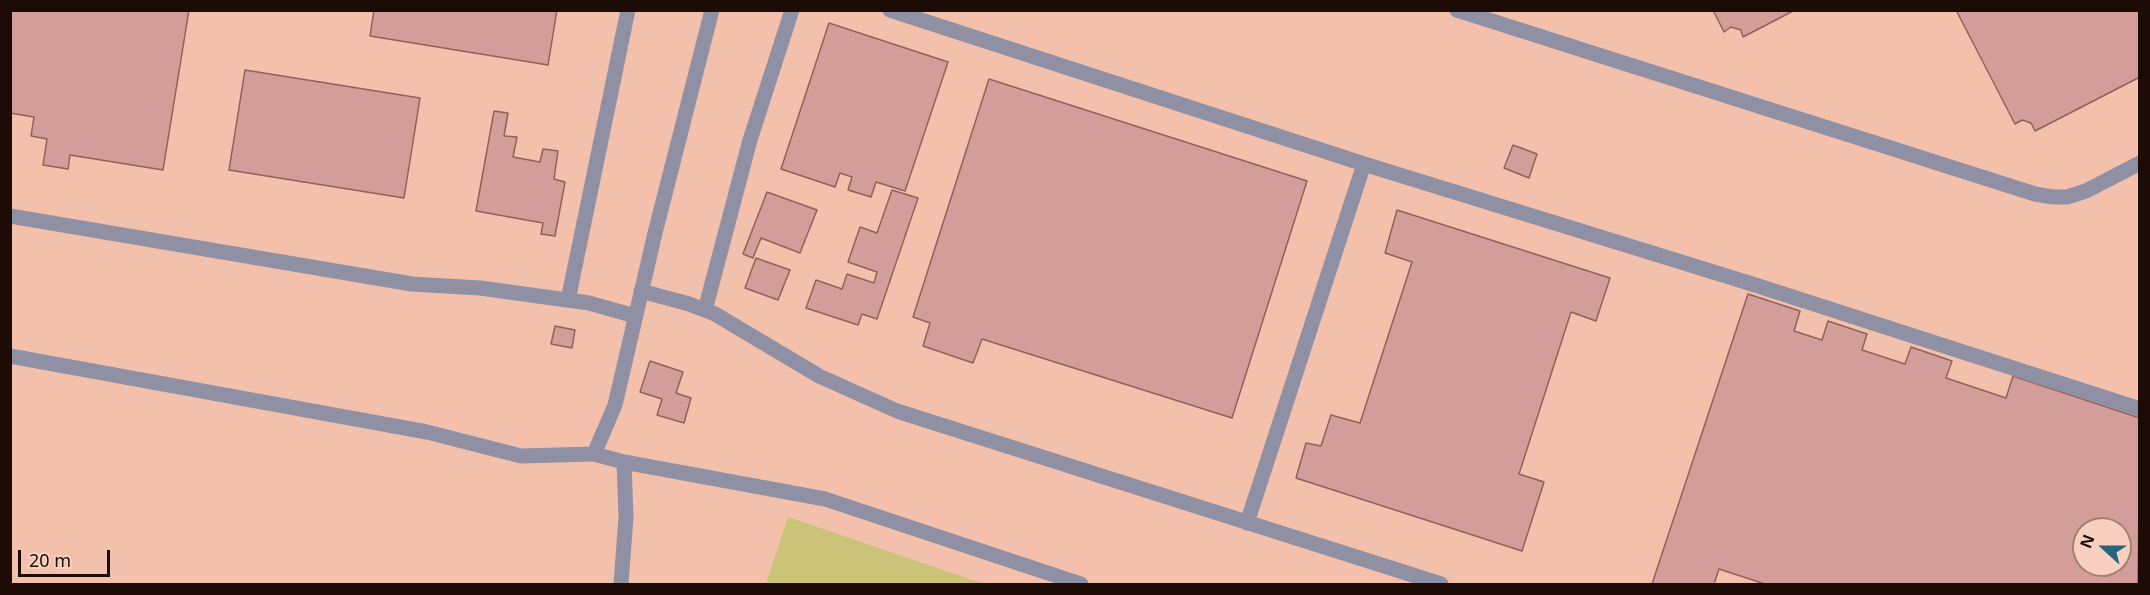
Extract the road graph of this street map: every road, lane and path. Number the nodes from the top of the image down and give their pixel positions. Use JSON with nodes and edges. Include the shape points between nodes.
{"nodes":[{"id":1,"x":628,"y":10,"type":"edge"},
{"id":2,"x":712,"y":10,"type":"edge"},
{"id":3,"x":792,"y":10,"type":"edge"},
{"id":4,"x":890,"y":10,"type":"edge"},
{"id":5,"x":1457,"y":10,"type":"edge"},
{"id":6,"x":2139,"y":163,"type":"edge"},
{"id":7,"x":1364,"y":164,"type":"junction"},
{"id":8,"x":10,"y":216,"type":"edge"},
{"id":9,"x":641,"y":291,"type":"junction"},
{"id":10,"x":568,"y":300,"type":"junction"},
{"id":11,"x":705,"y":310,"type":"junction"},
{"id":12,"x":635,"y":316,"type":"junction"},
{"id":13,"x":10,"y":356,"type":"edge"},
{"id":14,"x":2139,"y":409,"type":"edge"},
{"id":15,"x":594,"y":454,"type":"junction"},
{"id":16,"x":624,"y":462,"type":"junction"},
{"id":17,"x":1247,"y":523,"type":"junction"},
{"id":18,"x":621,"y":585,"type":"edge"},
{"id":19,"x":1081,"y":585,"type":"edge"},
{"id":20,"x":1441,"y":585,"type":"edge"}],
"edges":[{"from":1,"to":10,"type":"lane"},
{"from":2,"to":9,"type":"lane"},
{"from":3,"to":11,"type":"lane","via":[[750,140]]},
{"from":4,"to":7,"type":"lane"},
{"from":5,"to":6,"type":"lane","via":[[2035,194],[2053,197],[2086,191]]},
{"from":7,"to":14,"type":"lane"},
{"from":7,"to":17,"type":"lane"},
{"from":8,"to":10,"type":"lane","via":[[411,284],[480,288]]},
{"from":9,"to":11,"type":"lane"},
{"from":9,"to":12,"type":"lane"},
{"from":10,"to":12,"type":"lane"},
{"from":11,"to":17,"type":"lane","via":[[819,376],[897,411]]},
{"from":12,"to":15,"type":"lane","via":[[615,405]]},
{"from":13,"to":15,"type":"lane","via":[[427,432],[521,456]]},
{"from":15,"to":16,"type":"lane"},
{"from":16,"to":18,"type":"lane","via":[[626,517]]},
{"from":16,"to":19,"type":"lane","via":[[825,499]]},
{"from":17,"to":20,"type":"lane"}]}
